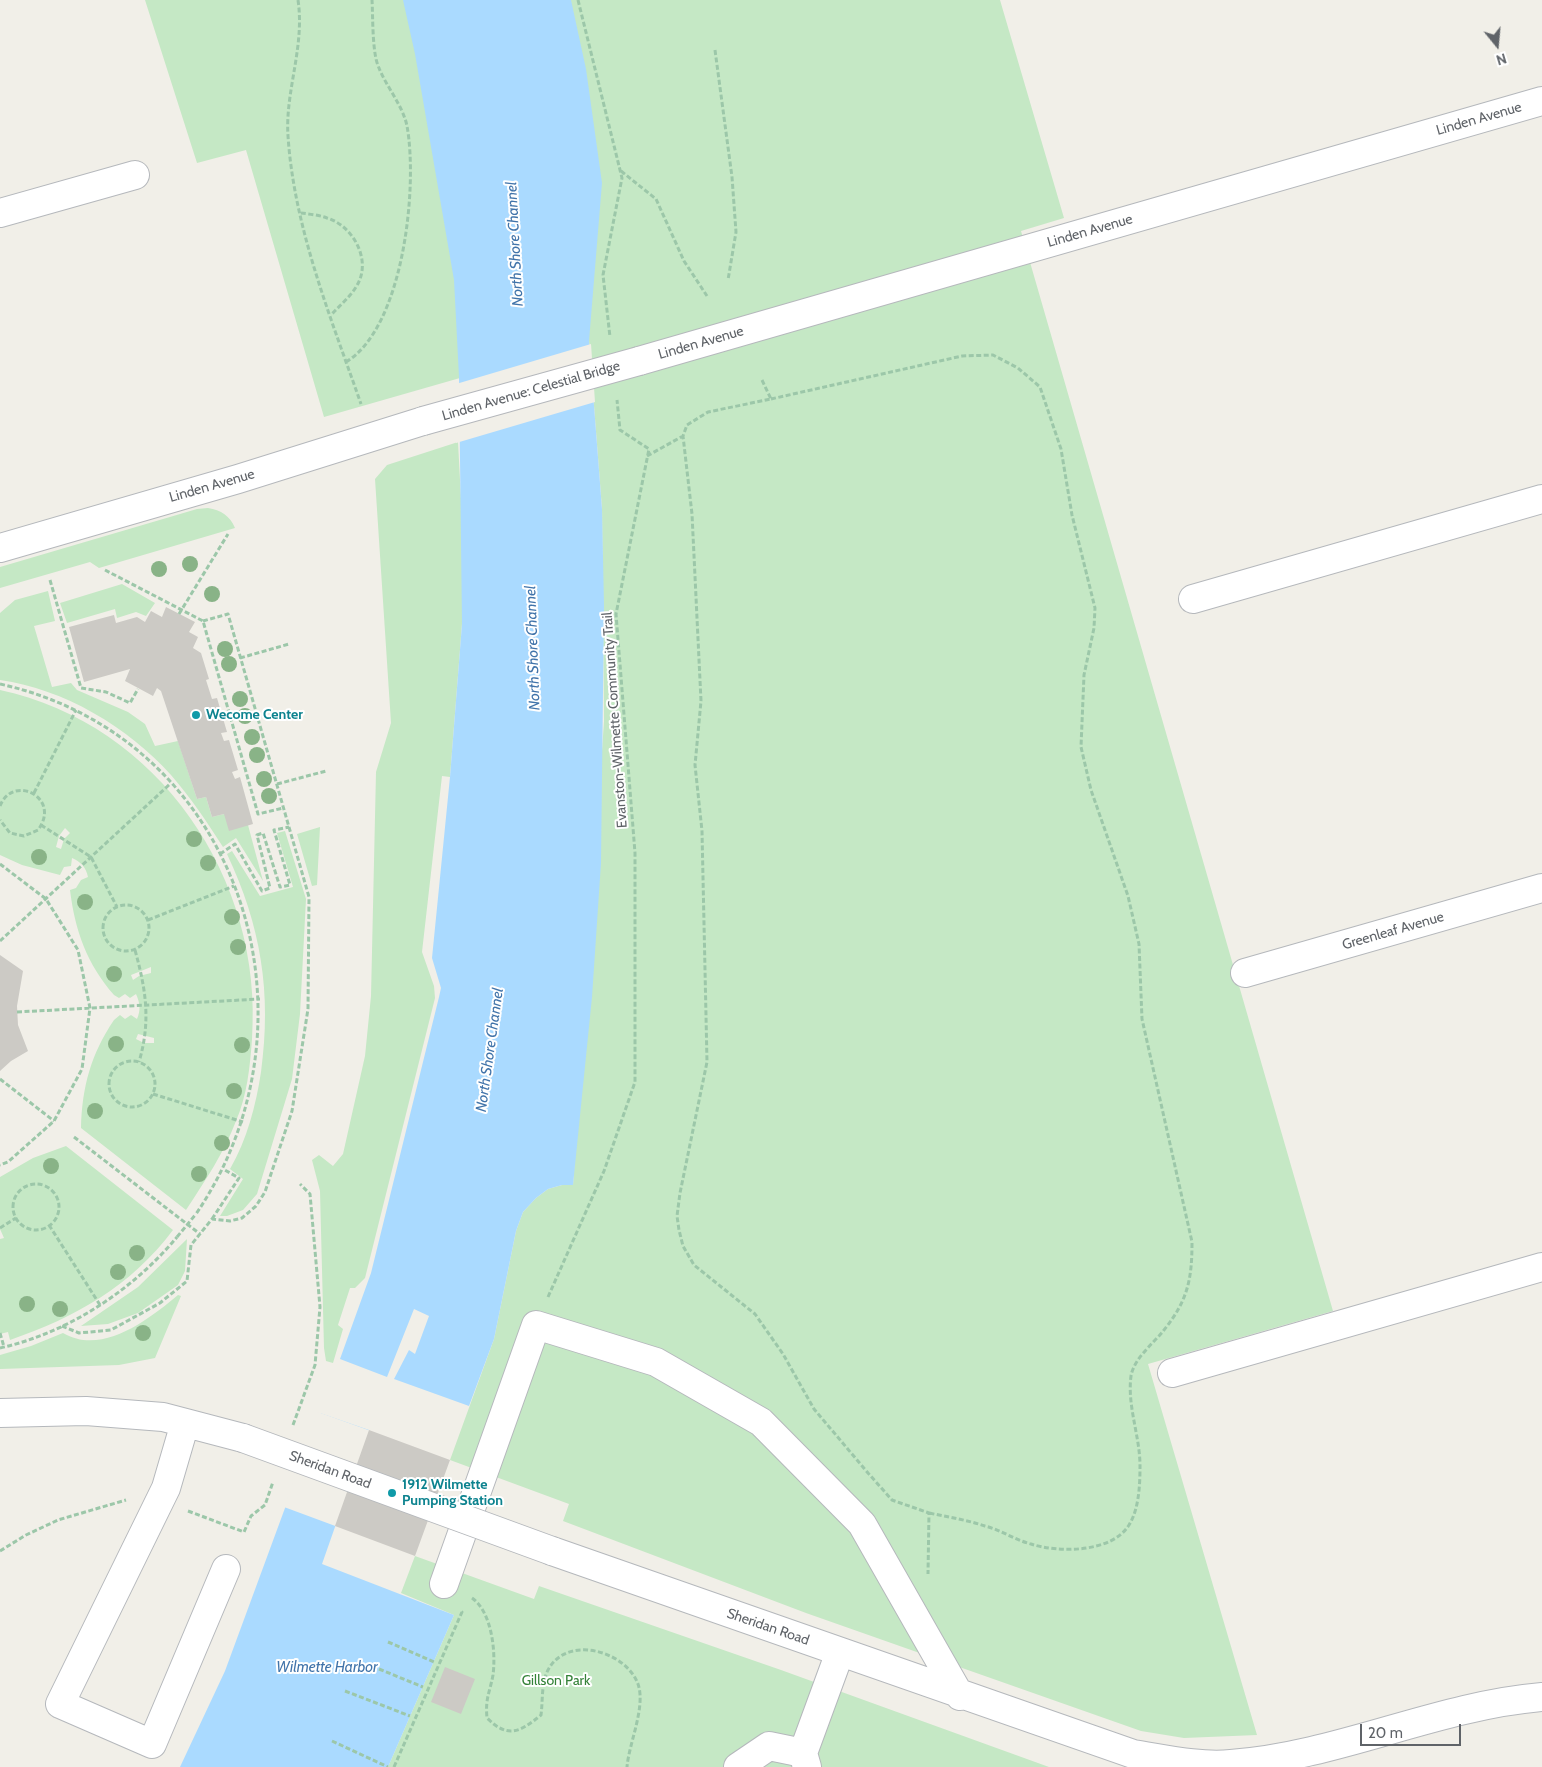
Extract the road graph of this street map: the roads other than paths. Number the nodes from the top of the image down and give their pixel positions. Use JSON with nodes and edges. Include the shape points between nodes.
{"nodes":[{"id":1,"x":1542,"y":101,"type":"edge"},
{"id":2,"x":135,"y":175,"type":"dead end"},
{"id":3,"x":0,"y":213,"type":"edge"},
{"id":4,"x":639,"y":361,"type":"joint"},
{"id":5,"x":423,"y":421,"type":"joint"},
{"id":6,"x":1542,"y":499,"type":"edge"},
{"id":7,"x":0,"y":548,"type":"edge"},
{"id":8,"x":1193,"y":599,"type":"dead end"},
{"id":9,"x":1542,"y":888,"type":"edge"},
{"id":10,"x":1245,"y":973,"type":"dead end"},
{"id":11,"x":1542,"y":1267,"type":"edge"},
{"id":12,"x":1172,"y":1373,"type":"dead end"},
{"id":13,"x":0,"y":1413,"type":"edge"},
{"id":14,"x":185,"y":1423,"type":"junction"},
{"id":15,"x":226,"y":1569,"type":"dead end"},
{"id":16,"x":444,"y":1584,"type":"road end"},
{"id":17,"x":840,"y":1652,"type":"junction"},
{"id":18,"x":960,"y":1696,"type":"junction"},
{"id":19,"x":1542,"y":1697,"type":"edge"},
{"id":20,"x":805,"y":1760,"type":"edge"},
{"id":21,"x":738,"y":1767,"type":"edge"}],
"edges":[{"from":1,"to":4,"type":"street","name":"Linden Avenue"},
{"from":2,"to":3,"type":"street"},
{"from":4,"to":5,"type":"street","name":"Linden Avenue: Celestial Bridge","bridge":true},
{"from":5,"to":7,"type":"street","name":"Linden Avenue"},
{"from":6,"to":8,"type":"street"},
{"from":9,"to":10,"type":"street","name":"Greenleaf Avenue"},
{"from":11,"to":12,"type":"street"},
{"from":13,"to":14,"type":"street","name":"Sheridan Road","via":[[86,1410],[163,1417]]},
{"from":14,"to":15,"type":"street","via":[[166,1488],[60,1704],[152,1744]]},
{"from":14,"to":17,"type":"street","name":"Sheridan Road","bridge":true,"via":[[244,1438]]},
{"from":16,"to":18,"type":"street","via":[[536,1325],[656,1362],[761,1422],[862,1524]]},
{"from":17,"to":18,"type":"street","name":"Sheridan Road"},
{"from":17,"to":20,"type":"street"},
{"from":18,"to":19,"type":"street","name":"Sheridan Road","via":[[1133,1754],[1229,1764],[1276,1759],[1342,1745],[1488,1704]]},
{"from":20,"to":21,"type":"street","via":[[769,1746]]}]}
